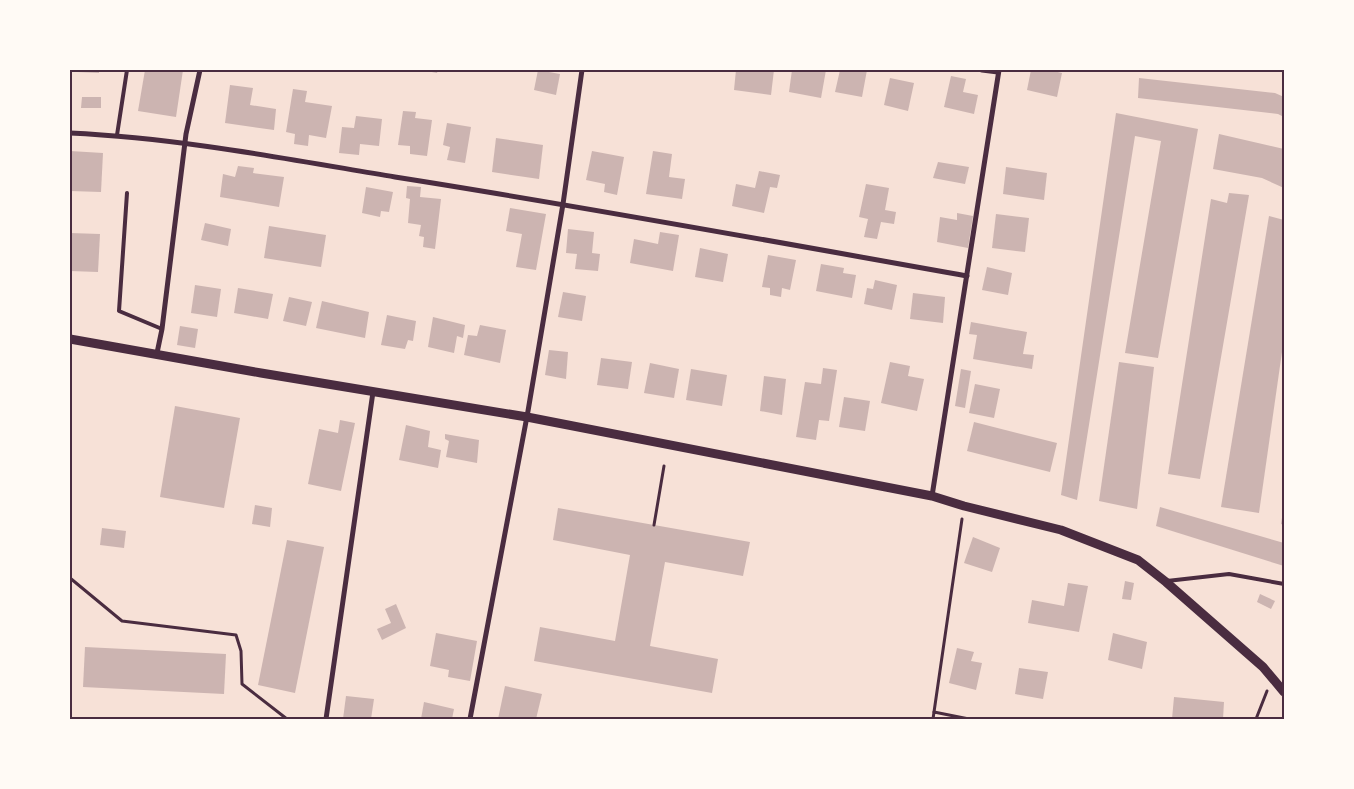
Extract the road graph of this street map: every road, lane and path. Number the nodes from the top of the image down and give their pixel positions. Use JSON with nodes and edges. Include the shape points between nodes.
{"nodes":[{"id":1,"x":127,"y":70,"type":"edge"},
{"id":2,"x":200,"y":70,"type":"edge"},
{"id":3,"x":582,"y":70,"type":"edge"},
{"id":4,"x":982,"y":70,"type":"edge"},
{"id":5,"x":999,"y":71,"type":"edge"},
{"id":6,"x":70,"y":133,"type":"edge"},
{"id":7,"x":117,"y":135,"type":"junction"},
{"id":8,"x":185,"y":143,"type":"junction"},
{"id":9,"x":127,"y":193,"type":"dead end"},
{"id":10,"x":563,"y":204,"type":"junction"},
{"id":11,"x":967,"y":276,"type":"junction"},
{"id":12,"x":162,"y":329,"type":"junction"},
{"id":13,"x":70,"y":339,"type":"edge"},
{"id":14,"x":157,"y":353,"type":"junction"},
{"id":15,"x":373,"y":392,"type":"junction"},
{"id":16,"x":527,"y":417,"type":"junction"},
{"id":17,"x":664,"y":466,"type":"dead end"},
{"id":18,"x":932,"y":496,"type":"junction"},
{"id":19,"x":964,"y":506,"type":"junction"},
{"id":20,"x":654,"y":525,"type":"dead end"},
{"id":21,"x":70,"y":578,"type":"edge"},
{"id":22,"x":1166,"y":582,"type":"junction"},
{"id":23,"x":1284,"y":584,"type":"edge"},
{"id":24,"x":1270,"y":683,"type":"dead end"},
{"id":25,"x":1284,"y":692,"type":"edge"},
{"id":26,"x":934,"y":712,"type":"junction"},
{"id":27,"x":288,"y":719,"type":"edge"},
{"id":28,"x":326,"y":719,"type":"edge"},
{"id":29,"x":470,"y":719,"type":"edge"},
{"id":30,"x":933,"y":719,"type":"edge"},
{"id":31,"x":969,"y":719,"type":"edge"},
{"id":32,"x":1256,"y":719,"type":"edge"}],
"edges":[{"from":1,"to":7,"type":"lane"},
{"from":2,"to":8,"type":"street"},
{"from":3,"to":10,"type":"street"},
{"from":4,"to":5,"type":"street"},
{"from":5,"to":11,"type":"street"},
{"from":6,"to":7,"type":"street"},
{"from":7,"to":8,"type":"street"},
{"from":8,"to":10,"type":"street"},
{"from":8,"to":12,"type":"street"},
{"from":9,"to":12,"type":"lane","via":[[119,311]]},
{"from":10,"to":11,"type":"street"},
{"from":10,"to":16,"type":"street"},
{"from":11,"to":18,"type":"street"},
{"from":12,"to":14,"type":"street"},
{"from":13,"to":14,"type":"street"},
{"from":14,"to":15,"type":"street"},
{"from":15,"to":16,"type":"street"},
{"from":15,"to":28,"type":"street"},
{"from":16,"to":18,"type":"street"},
{"from":16,"to":29,"type":"street"},
{"from":17,"to":20,"type":"path"},
{"from":18,"to":19,"type":"street"},
{"from":19,"to":22,"type":"street","via":[[1061,530],[1138,560]]},
{"from":19,"to":26,"type":"path"},
{"from":21,"to":27,"type":"path","via":[[122,621],[236,635],[241,651],[242,684]]},
{"from":22,"to":23,"type":"lane","via":[[1229,574]]},
{"from":22,"to":25,"type":"street","via":[[1263,667]]},
{"from":24,"to":32,"type":"path"},
{"from":26,"to":30,"type":"path"},
{"from":26,"to":31,"type":"path"}]}
